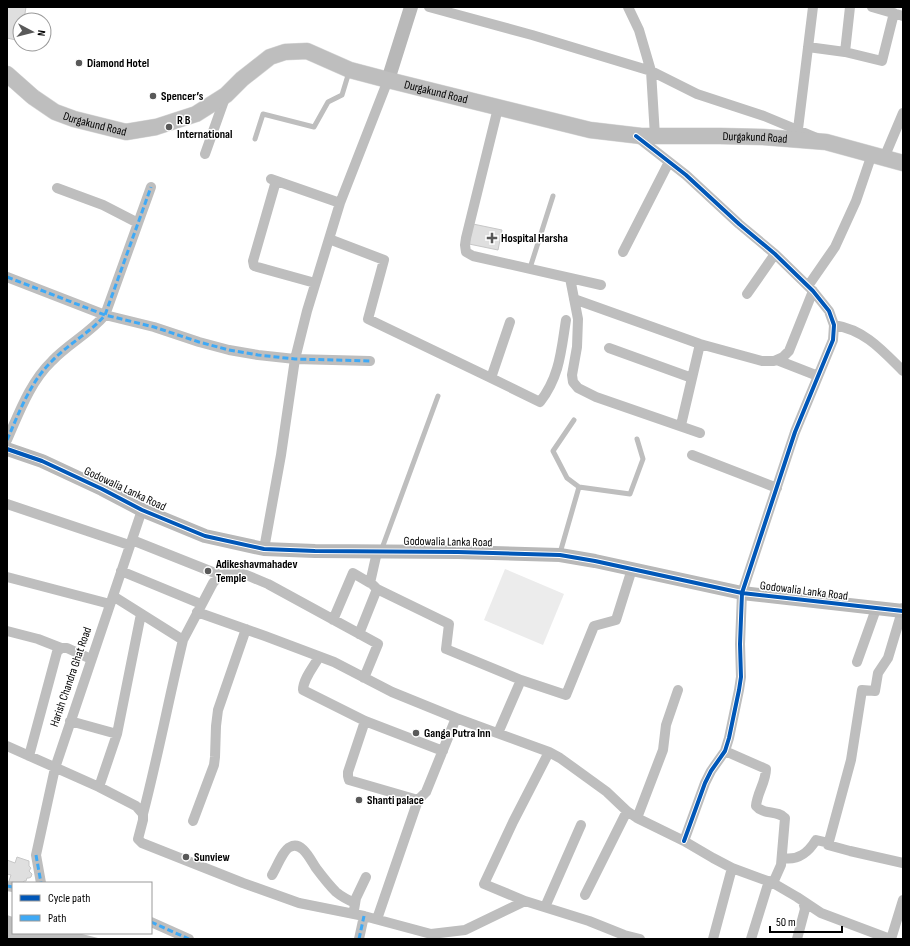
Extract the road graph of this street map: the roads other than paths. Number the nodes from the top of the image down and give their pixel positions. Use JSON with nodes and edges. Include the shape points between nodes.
{"nodes":[{"id":1,"x":411,"y":7,"type":"edge"},
{"id":2,"x":429,"y":7,"type":"edge"},
{"id":3,"x":628,"y":7,"type":"edge"},
{"id":4,"x":813,"y":7,"type":"edge"},
{"id":5,"x":850,"y":7,"type":"edge"},
{"id":6,"x":872,"y":7,"type":"edge"},
{"id":7,"x":898,"y":15,"type":"edge"},
{"id":8,"x":808,"y":47,"type":"junction"},
{"id":9,"x":846,"y":52,"type":"junction"},
{"id":10,"x":350,"y":70,"type":"junction"},
{"id":11,"x":651,"y":71,"type":"junction"},
{"id":12,"x":7,"y":74,"type":"edge"},
{"id":13,"x":388,"y":80,"type":"junction"},
{"id":14,"x":226,"y":95,"type":"junction"},
{"id":15,"x":498,"y":108,"type":"junction"},
{"id":16,"x":903,"y":113,"type":"edge"},
{"id":17,"x":798,"y":129,"type":"junction"},
{"id":18,"x":636,"y":136,"type":"junction"},
{"id":19,"x":655,"y":136,"type":"junction"},
{"id":20,"x":255,"y":139,"type":"dead end"},
{"id":21,"x":826,"y":142,"type":"junction"},
{"id":22,"x":205,"y":154,"type":"dead end"},
{"id":23,"x":878,"y":156,"type":"junction"},
{"id":24,"x":669,"y":162,"type":"junction"},
{"id":25,"x":903,"y":163,"type":"edge"},
{"id":26,"x":151,"y":187,"type":"dead end"},
{"id":27,"x":57,"y":188,"type":"dead end"},
{"id":28,"x":553,"y":196,"type":"dead end"},
{"id":29,"x":340,"y":203,"type":"junction"},
{"id":30,"x":138,"y":223,"type":"junction"},
{"id":31,"x":329,"y":239,"type":"junction"},
{"id":32,"x":623,"y":252,"type":"dead end"},
{"id":33,"x":775,"y":254,"type":"junction"},
{"id":34,"x":530,"y":268,"type":"junction"},
{"id":35,"x":7,"y":277,"type":"edge"},
{"id":36,"x":570,"y":278,"type":"junction"},
{"id":37,"x":315,"y":283,"type":"junction"},
{"id":38,"x":601,"y":284,"type":"dead end"},
{"id":39,"x":811,"y":288,"type":"junction"},
{"id":40,"x":747,"y":294,"type":"dead end"},
{"id":41,"x":574,"y":299,"type":"junction"},
{"id":42,"x":105,"y":315,"type":"junction"},
{"id":43,"x":566,"y":320,"type":"dead end"},
{"id":44,"x":510,"y":322,"type":"dead end"},
{"id":45,"x":834,"y":325,"type":"junction"},
{"id":46,"x":700,"y":344,"type":"junction"},
{"id":47,"x":608,"y":348,"type":"dead end"},
{"id":48,"x":295,"y":359,"type":"junction"},
{"id":49,"x":777,"y":360,"type":"junction"},
{"id":50,"x":370,"y":361,"type":"dead end"},
{"id":51,"x":903,"y":371,"type":"edge"},
{"id":52,"x":818,"y":376,"type":"junction"},
{"id":53,"x":491,"y":378,"type":"junction"},
{"id":54,"x":692,"y":378,"type":"junction"},
{"id":55,"x":438,"y":396,"type":"dead end"},
{"id":56,"x":574,"y":420,"type":"dead end"},
{"id":57,"x":681,"y":425,"type":"junction"},
{"id":58,"x":700,"y":433,"type":"dead end"},
{"id":59,"x":637,"y":439,"type":"dead end"},
{"id":60,"x":7,"y":448,"type":"edge"},
{"id":61,"x":692,"y":455,"type":"dead end"},
{"id":62,"x":580,"y":487,"type":"junction"},
{"id":63,"x":777,"y":488,"type":"junction"},
{"id":64,"x":7,"y":504,"type":"edge"},
{"id":65,"x":142,"y":510,"type":"junction"},
{"id":66,"x":130,"y":543,"type":"junction"},
{"id":67,"x":264,"y":549,"type":"junction"},
{"id":68,"x":379,"y":552,"type":"junction"},
{"id":69,"x":560,"y":555,"type":"junction"},
{"id":70,"x":632,"y":569,"type":"junction"},
{"id":71,"x":121,"y":571,"type":"junction"},
{"id":72,"x":220,"y":575,"type":"junction"},
{"id":73,"x":7,"y":577,"type":"edge"},
{"id":74,"x":374,"y":586,"type":"junction"},
{"id":75,"x":742,"y":593,"type":"junction"},
{"id":76,"x":111,"y":600,"type":"junction"},
{"id":77,"x":199,"y":608,"type":"junction"},
{"id":78,"x":876,"y":609,"type":"junction"},
{"id":79,"x":903,"y":610,"type":"edge"},
{"id":80,"x":141,"y":614,"type":"junction"},
{"id":81,"x":332,"y":620,"type":"junction"},
{"id":82,"x":246,"y":629,"type":"junction"},
{"id":83,"x":7,"y":631,"type":"edge"},
{"id":84,"x":359,"y":634,"type":"junction"},
{"id":85,"x":183,"y":640,"type":"junction"},
{"id":86,"x":61,"y":648,"type":"junction"},
{"id":87,"x":319,"y":657,"type":"junction"},
{"id":88,"x":91,"y":659,"type":"junction"},
{"id":89,"x":857,"y":662,"type":"dead end"},
{"id":90,"x":364,"y":678,"type":"junction"},
{"id":91,"x":521,"y":680,"type":"junction"},
{"id":92,"x":678,"y":690,"type":"dead end"},
{"id":93,"x":456,"y":718,"type":"junction"},
{"id":94,"x":70,"y":721,"type":"junction"},
{"id":95,"x":365,"y":721,"type":"junction"},
{"id":96,"x":498,"y":733,"type":"junction"},
{"id":97,"x":117,"y":734,"type":"junction"},
{"id":98,"x":7,"y":746,"type":"edge"},
{"id":99,"x":443,"y":751,"type":"junction"},
{"id":100,"x":725,"y":751,"type":"junction"},
{"id":101,"x":550,"y":752,"type":"junction"},
{"id":102,"x":30,"y":756,"type":"junction"},
{"id":103,"x":55,"y":768,"type":"junction"},
{"id":104,"x":99,"y":787,"type":"junction"},
{"id":105,"x":418,"y":800,"type":"junction"},
{"id":106,"x":627,"y":811,"type":"junction"},
{"id":107,"x":143,"y":814,"type":"junction"},
{"id":108,"x":637,"y":818,"type":"junction"},
{"id":109,"x":193,"y":821,"type":"dead end"},
{"id":110,"x":581,"y":825,"type":"dead end"},
{"id":111,"x":684,"y":841,"type":"junction"},
{"id":112,"x":829,"y":843,"type":"junction"},
{"id":113,"x":782,"y":858,"type":"junction"},
{"id":114,"x":903,"y":863,"type":"edge"},
{"id":115,"x":732,"y":868,"type":"junction"},
{"id":116,"x":272,"y":875,"type":"dead end"},
{"id":117,"x":366,"y":877,"type":"dead end"},
{"id":118,"x":41,"y":882,"type":"edge"},
{"id":119,"x":771,"y":882,"type":"junction"},
{"id":120,"x":585,"y":895,"type":"dead end"},
{"id":121,"x":903,"y":900,"type":"edge"},
{"id":122,"x":525,"y":901,"type":"junction"},
{"id":123,"x":803,"y":901,"type":"junction"},
{"id":124,"x":355,"y":903,"type":"junction"},
{"id":125,"x":545,"y":907,"type":"junction"},
{"id":126,"x":353,"y":914,"type":"junction"},
{"id":127,"x":364,"y":916,"type":"junction"},
{"id":128,"x":377,"y":919,"type":"junction"},
{"id":129,"x":152,"y":922,"type":"edge"},
{"id":130,"x":189,"y":939,"type":"edge"},
{"id":131,"x":359,"y":939,"type":"edge"},
{"id":132,"x":640,"y":939,"type":"edge"},
{"id":133,"x":713,"y":939,"type":"edge"},
{"id":134,"x":752,"y":939,"type":"edge"},
{"id":135,"x":798,"y":939,"type":"edge"},
{"id":136,"x":891,"y":939,"type":"edge"}],
"edges":[{"from":1,"to":13,"type":"street"},
{"from":2,"to":11,"type":"street"},
{"from":3,"to":11,"type":"street","via":[[639,30]]},
{"from":4,"to":8,"type":"street"},
{"from":5,"to":9,"type":"street"},
{"from":6,"to":7,"type":"street"},
{"from":7,"to":9,"type":"street","via":[[882,61]]},
{"from":8,"to":9,"type":"street"},
{"from":8,"to":17,"type":"street"},
{"from":10,"to":13,"type":"main road","name":"Durgakund Road"},
{"from":10,"to":14,"type":"main road","name":"Durgakund Road","via":[[307,51],[284,52],[270,57]]},
{"from":10,"to":20,"type":"lane","via":[[342,95],[328,102],[314,127],[263,114]]},
{"from":11,"to":17,"type":"street","via":[[697,94]]},
{"from":11,"to":19,"type":"street"},
{"from":12,"to":14,"type":"main road","name":"Durgakund Road","via":[[32,97],[55,112],[126,132],[156,127],[196,114]]},
{"from":13,"to":15,"type":"main road","name":"Durgakund Road"},
{"from":13,"to":29,"type":"street"},
{"from":14,"to":22,"type":"street"},
{"from":15,"to":18,"type":"main road","name":"Durgakund Road","via":[[590,130]]},
{"from":15,"to":34,"type":"street","via":[[465,246],[466,252],[473,256]]},
{"from":16,"to":23,"type":"street"},
{"from":17,"to":21,"type":"street"},
{"from":18,"to":19,"type":"main road","name":"Durgakund Road"},
{"from":18,"to":24,"type":"street"},
{"from":19,"to":21,"type":"main road","name":"Durgakund Road","via":[[763,137]]},
{"from":21,"to":23,"type":"main road","name":"Durgakund Road"},
{"from":23,"to":25,"type":"main road","name":"Durgakund Road"},
{"from":23,"to":39,"type":"street","via":[[835,247]]},
{"from":24,"to":32,"type":"street"},
{"from":24,"to":33,"type":"street"},
{"from":26,"to":30,"type":"street"},
{"from":27,"to":30,"type":"street","via":[[103,205]]},
{"from":28,"to":34,"type":"lane"},
{"from":29,"to":31,"type":"street"},
{"from":29,"to":37,"type":"street","via":[[274,180],[253,261],[254,266]]},
{"from":30,"to":42,"type":"street"},
{"from":31,"to":37,"type":"street"},
{"from":31,"to":53,"type":"street","via":[[384,260],[368,319]]},
{"from":33,"to":39,"type":"street"},
{"from":33,"to":40,"type":"street"},
{"from":34,"to":36,"type":"street"},
{"from":35,"to":42,"type":"street"},
{"from":36,"to":38,"type":"street"},
{"from":36,"to":41,"type":"street"},
{"from":37,"to":48,"type":"street"},
{"from":39,"to":45,"type":"street","via":[[829,311]]},
{"from":39,"to":49,"type":"street","via":[[790,351]]},
{"from":41,"to":46,"type":"street"},
{"from":41,"to":57,"type":"street","via":[[578,334],[572,376],[578,388]]},
{"from":42,"to":48,"type":"street","via":[[229,350]]},
{"from":42,"to":60,"type":"street","via":[[98,324],[52,360],[40,374],[27,395]]},
{"from":43,"to":53,"type":"street","via":[[557,372],[540,402]]},
{"from":44,"to":53,"type":"street"},
{"from":45,"to":51,"type":"street","via":[[856,331],[879,346]]},
{"from":45,"to":52,"type":"street","via":[[833,340]]},
{"from":46,"to":49,"type":"street","via":[[762,361]]},
{"from":46,"to":54,"type":"street"},
{"from":47,"to":54,"type":"street"},
{"from":48,"to":50,"type":"street"},
{"from":48,"to":67,"type":"street"},
{"from":49,"to":52,"type":"street"},
{"from":52,"to":63,"type":"street","via":[[795,432]]},
{"from":54,"to":57,"type":"street"},
{"from":55,"to":68,"type":"lane"},
{"from":56,"to":62,"type":"lane","via":[[553,451],[567,478]]},
{"from":57,"to":58,"type":"street"},
{"from":59,"to":62,"type":"lane","via":[[643,459],[630,494]]},
{"from":60,"to":65,"type":"street","name":"Godowalia Lanka Road","via":[[42,461]]},
{"from":61,"to":63,"type":"street"},
{"from":62,"to":69,"type":"lane"},
{"from":63,"to":75,"type":"street"},
{"from":64,"to":66,"type":"street"},
{"from":65,"to":66,"type":"street","name":"Harish Chandra Ghat Road"},
{"from":65,"to":67,"type":"street","name":"Godowalia Lanka Road","via":[[206,536]]},
{"from":66,"to":71,"type":"street","name":"Harish Chandra Ghat Road"},
{"from":66,"to":72,"type":"street"},
{"from":67,"to":68,"type":"street","name":"Godowalia Lanka Road"},
{"from":68,"to":69,"type":"street","name":"Godowalia Lanka Road"},
{"from":68,"to":74,"type":"street"},
{"from":69,"to":70,"type":"street","name":"Godowalia Lanka Road"},
{"from":70,"to":75,"type":"street","name":"Godowalia Lanka Road"},
{"from":70,"to":91,"type":"street","via":[[616,620],[594,626],[566,695]]},
{"from":71,"to":76,"type":"street","name":"Harish Chandra Ghat Road"},
{"from":71,"to":77,"type":"street"},
{"from":72,"to":77,"type":"street"},
{"from":72,"to":81,"type":"street","via":[[232,572],[244,574],[268,584]]},
{"from":73,"to":76,"type":"street"},
{"from":74,"to":81,"type":"street","via":[[353,573]]},
{"from":74,"to":84,"type":"street"},
{"from":74,"to":91,"type":"street","via":[[449,624],[446,649]]},
{"from":75,"to":78,"type":"street","name":"Godowalia Lanka Road"},
{"from":75,"to":100,"type":"street","via":[[741,677]]},
{"from":76,"to":80,"type":"street"},
{"from":76,"to":88,"type":"street","name":"Harish Chandra Ghat Road"},
{"from":77,"to":82,"type":"street"},
{"from":77,"to":85,"type":"street"},
{"from":78,"to":79,"type":"street","name":"Godowalia Lanka Road"},
{"from":78,"to":89,"type":"street"},
{"from":79,"to":112,"type":"street","via":[[888,658],[878,673],[875,691],[862,690],[851,760]]},
{"from":80,"to":85,"type":"street"},
{"from":80,"to":97,"type":"street"},
{"from":81,"to":84,"type":"street"},
{"from":82,"to":87,"type":"street"},
{"from":82,"to":109,"type":"street","via":[[218,710],[214,765]]},
{"from":83,"to":86,"type":"street"},
{"from":84,"to":90,"type":"street","via":[[378,644]]},
{"from":85,"to":107,"type":"street"},
{"from":86,"to":88,"type":"street","via":[[67,648]]},
{"from":86,"to":102,"type":"street","via":[[54,661]]},
{"from":87,"to":90,"type":"street"},
{"from":87,"to":95,"type":"street","via":[[305,681],[303,690]]},
{"from":88,"to":94,"type":"street","name":"Harish Chandra Ghat Road"},
{"from":90,"to":93,"type":"street"},
{"from":91,"to":96,"type":"street"},
{"from":92,"to":108,"type":"street","via":[[666,725],[663,750]]},
{"from":93,"to":96,"type":"street"},
{"from":93,"to":99,"type":"street"},
{"from":94,"to":97,"type":"street"},
{"from":94,"to":103,"type":"street","name":"Harish Chandra Ghat Road"},
{"from":95,"to":99,"type":"street"},
{"from":95,"to":105,"type":"street","via":[[348,772],[350,780]]},
{"from":96,"to":101,"type":"street"},
{"from":97,"to":104,"type":"street"},
{"from":98,"to":102,"type":"street"},
{"from":99,"to":105,"type":"street","via":[[426,792]]},
{"from":100,"to":111,"type":"street","via":[[705,783]]},
{"from":100,"to":113,"type":"street","via":[[766,769],[756,806],[758,809],[785,818]]},
{"from":101,"to":106,"type":"street","via":[[607,792]]},
{"from":101,"to":122,"type":"street","via":[[484,884]]},
{"from":102,"to":103,"type":"street"},
{"from":103,"to":104,"type":"street"},
{"from":103,"to":118,"type":"street","name":"Harish Chandra Ghat Road","via":[[36,855]]},
{"from":104,"to":107,"type":"street","via":[[136,806]]},
{"from":105,"to":128,"type":"street"},
{"from":106,"to":108,"type":"street"},
{"from":106,"to":120,"type":"street"},
{"from":107,"to":126,"type":"street","via":[[144,820],[138,839],[142,843],[299,903]]},
{"from":108,"to":111,"type":"street"},
{"from":110,"to":125,"type":"street"},
{"from":111,"to":115,"type":"street"},
{"from":112,"to":113,"type":"street","via":[[816,840],[806,853],[789,860]]},
{"from":112,"to":114,"type":"street","via":[[835,847]]},
{"from":113,"to":119,"type":"street","via":[[781,865]]},
{"from":115,"to":119,"type":"street"},
{"from":115,"to":133,"type":"street"},
{"from":116,"to":124,"type":"street","via":[[289,847],[298,847],[306,853],[337,892]]},
{"from":117,"to":124,"type":"street"},
{"from":119,"to":123,"type":"street"},
{"from":119,"to":134,"type":"street"},
{"from":121,"to":136,"type":"street"},
{"from":122,"to":125,"type":"street"},
{"from":122,"to":128,"type":"street","via":[[465,930],[431,934]]},
{"from":123,"to":135,"type":"street","via":[[805,909]]},
{"from":123,"to":136,"type":"street","via":[[821,913]]},
{"from":124,"to":126,"type":"street"},
{"from":125,"to":132,"type":"street"},
{"from":126,"to":127,"type":"street"},
{"from":127,"to":128,"type":"street"},
{"from":127,"to":131,"type":"street"},
{"from":129,"to":130,"type":"street"}]}
